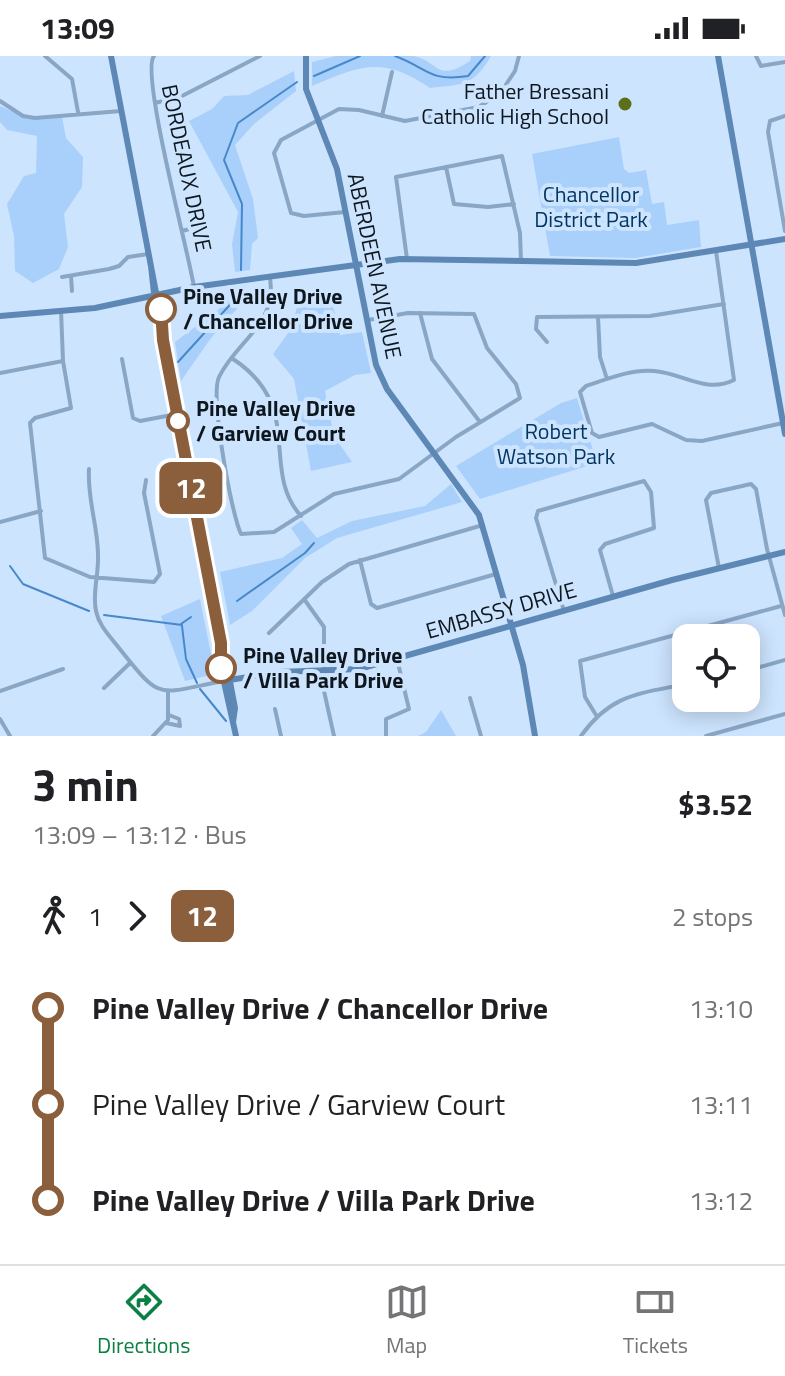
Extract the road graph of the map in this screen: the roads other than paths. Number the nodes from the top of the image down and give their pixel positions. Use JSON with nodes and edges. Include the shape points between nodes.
{"nodes":[{"id":1,"x":45,"y":56,"type":"edge"},
{"id":2,"x":111,"y":56,"type":"edge"},
{"id":3,"x":154,"y":56,"type":"edge"},
{"id":4,"x":260,"y":56,"type":"edge"},
{"id":5,"x":306,"y":56,"type":"edge"},
{"id":6,"x":519,"y":56,"type":"edge"},
{"id":7,"x":718,"y":56,"type":"edge"},
{"id":8,"x":756,"y":56,"type":"edge"},
{"id":9,"x":785,"y":62,"type":"edge"},
{"id":10,"x":392,"y":72,"type":"dead end"},
{"id":11,"x":0,"y":101,"type":"edge"},
{"id":12,"x":155,"y":103,"type":"junction"},
{"id":13,"x":121,"y":111,"type":"junction"},
{"id":14,"x":78,"y":112,"type":"junction"},
{"id":15,"x":382,"y":116,"type":"junction"},
{"id":16,"x":785,"y":116,"type":"edge"},
{"id":17,"x":318,"y":119,"type":"junction"},
{"id":18,"x":446,"y":167,"type":"junction"},
{"id":19,"x":785,"y":186,"type":"edge"},
{"id":20,"x":778,"y":189,"type":"junction"},
{"id":21,"x":514,"y":204,"type":"junction"},
{"id":22,"x":345,"y":212,"type":"junction"},
{"id":23,"x":208,"y":224,"type":"dead end"},
{"id":24,"x":182,"y":231,"type":"junction"},
{"id":25,"x":785,"y":231,"type":"edge"},
{"id":26,"x":785,"y":239,"type":"edge"},
{"id":27,"x":752,"y":244,"type":"junction"},
{"id":28,"x":716,"y":251,"type":"junction"},
{"id":29,"x":148,"y":254,"type":"junction"},
{"id":30,"x":407,"y":259,"type":"junction"},
{"id":31,"x":521,"y":261,"type":"junction"},
{"id":32,"x":355,"y":264,"type":"junction"},
{"id":33,"x":71,"y":276,"type":"junction"},
{"id":34,"x":270,"y":276,"type":"junction"},
{"id":35,"x":62,"y":277,"type":"dead end"},
{"id":36,"x":194,"y":287,"type":"junction"},
{"id":37,"x":72,"y":291,"type":"dead end"},
{"id":38,"x":155,"y":295,"type":"junction"},
{"id":39,"x":724,"y":304,"type":"junction"},
{"id":40,"x":61,"y":310,"type":"junction"},
{"id":41,"x":420,"y":313,"type":"junction"},
{"id":42,"x":0,"y":316,"type":"edge"},
{"id":43,"x":598,"y":317,"type":"junction"},
{"id":44,"x":366,"y":320,"type":"junction"},
{"id":45,"x":547,"y":342,"type":"dead end"},
{"id":46,"x":122,"y":359,"type":"dead end"},
{"id":47,"x":233,"y":359,"type":"junction"},
{"id":48,"x":63,"y":361,"type":"junction"},
{"id":49,"x":0,"y":373,"type":"edge"},
{"id":50,"x":607,"y":379,"type":"junction"},
{"id":51,"x":177,"y":414,"type":"junction"},
{"id":52,"x":133,"y":418,"type":"junction"},
{"id":53,"x":480,"y":422,"type":"junction"},
{"id":54,"x":784,"y":423,"type":"edge"},
{"id":55,"x":126,"y":426,"type":"dead end"},
{"id":56,"x":785,"y":434,"type":"edge"},
{"id":57,"x":435,"y":452,"type":"junction"},
{"id":58,"x":89,"y":469,"type":"dead end"},
{"id":59,"x":146,"y":480,"type":"dead end"},
{"id":60,"x":41,"y":511,"type":"junction"},
{"id":61,"x":301,"y":516,"type":"junction"},
{"id":62,"x":0,"y":522,"type":"edge"},
{"id":63,"x":483,"y":525,"type":"junction"},
{"id":64,"x":785,"y":552,"type":"edge"},
{"id":65,"x":768,"y":556,"type":"junction"},
{"id":66,"x":360,"y":560,"type":"junction"},
{"id":67,"x":719,"y":569,"type":"junction"},
{"id":68,"x":497,"y":574,"type":"junction"},
{"id":69,"x":97,"y":578,"type":"junction"},
{"id":70,"x":613,"y":597,"type":"junction"},
{"id":71,"x":304,"y":599,"type":"junction"},
{"id":72,"x":781,"y":606,"type":"junction"},
{"id":73,"x":564,"y":611,"type":"junction"},
{"id":74,"x":785,"y":615,"type":"edge"},
{"id":75,"x":512,"y":626,"type":"junction"},
{"id":76,"x":269,"y":633,"type":"dead end"},
{"id":77,"x":397,"y":659,"type":"junction"},
{"id":78,"x":785,"y":660,"type":"edge"},
{"id":79,"x":130,"y":663,"type":"junction"},
{"id":80,"x":760,"y":667,"type":"edge"},
{"id":81,"x":63,"y":669,"type":"dead end"},
{"id":82,"x":325,"y":672,"type":"junction"},
{"id":83,"x":226,"y":681,"type":"junction"},
{"id":84,"x":672,"y":687,"type":"edge"},
{"id":85,"x":104,"y":688,"type":"dead end"},
{"id":86,"x":0,"y":691,"type":"edge"},
{"id":87,"x":168,"y":691,"type":"junction"},
{"id":88,"x":470,"y":698,"type":"dead end"},
{"id":89,"x":275,"y":709,"type":"dead end"},
{"id":90,"x":785,"y":714,"type":"edge"},
{"id":91,"x":169,"y":715,"type":"junction"},
{"id":92,"x":596,"y":715,"type":"junction"},
{"id":93,"x":0,"y":719,"type":"edge"},
{"id":94,"x":166,"y":723,"type":"junction"},
{"id":95,"x":10,"y":736,"type":"edge"},
{"id":96,"x":153,"y":736,"type":"edge"},
{"id":97,"x":236,"y":736,"type":"edge"},
{"id":98,"x":281,"y":736,"type":"edge"},
{"id":99,"x":334,"y":736,"type":"edge"},
{"id":100,"x":386,"y":736,"type":"edge"},
{"id":101,"x":481,"y":736,"type":"edge"},
{"id":102,"x":535,"y":736,"type":"edge"},
{"id":103,"x":581,"y":736,"type":"edge"},
{"id":104,"x":706,"y":736,"type":"edge"}],
"edges":[{"from":1,"to":14,"type":"street","via":[[72,79]]},
{"from":2,"to":13,"type":"street"},
{"from":3,"to":12,"type":"street","name":"BORDEAUX DRIVE","via":[[150,63]]},
{"from":4,"to":12,"type":"street","via":[[180,97]]},
{"from":5,"to":17,"type":"street","name":"ABERDEEN AVENUE","via":[[306,89]]},
{"from":6,"to":15,"type":"street","via":[[501,92],[479,107],[405,121]]},
{"from":7,"to":27,"type":"street"},
{"from":8,"to":9,"type":"street","via":[[761,66]]},
{"from":10,"to":15,"type":"street"},
{"from":11,"to":14,"type":"street","via":[[29,117]]},
{"from":12,"to":24,"type":"street","name":"BORDEAUX DRIVE"},
{"from":13,"to":14,"type":"street"},
{"from":13,"to":29,"type":"street"},
{"from":15,"to":17,"type":"street","via":[[349,108]]},
{"from":16,"to":20,"type":"street","via":[[768,124]]},
{"from":17,"to":22,"type":"street","name":"ABERDEEN AVENUE","via":[[337,169]]},
{"from":17,"to":22,"type":"street","via":[[275,148],[290,211],[295,216]]},
{"from":18,"to":21,"type":"street","via":[[454,204]]},
{"from":18,"to":21,"type":"street","via":[[502,156]]},
{"from":18,"to":30,"type":"street","via":[[396,177]]},
{"from":19,"to":20,"type":"street"},
{"from":20,"to":25,"type":"street"},
{"from":21,"to":31,"type":"street"},
{"from":22,"to":32,"type":"street","name":"ABERDEEN AVENUE"},
{"from":23,"to":24,"type":"street"},
{"from":24,"to":36,"type":"street","name":"BORDEAUX DRIVE"},
{"from":26,"to":27,"type":"street"},
{"from":27,"to":28,"type":"street"},
{"from":27,"to":54,"type":"street"},
{"from":28,"to":31,"type":"street","via":[[636,263]]},
{"from":28,"to":39,"type":"street"},
{"from":29,"to":33,"type":"street"},
{"from":29,"to":38,"type":"street"},
{"from":30,"to":31,"type":"street"},
{"from":30,"to":32,"type":"street"},
{"from":32,"to":34,"type":"street"},
{"from":32,"to":44,"type":"street","name":"ABERDEEN AVENUE"},
{"from":33,"to":35,"type":"street"},
{"from":33,"to":37,"type":"street"},
{"from":34,"to":36,"type":"street"},
{"from":34,"to":47,"type":"street","via":[[271,307]]},
{"from":36,"to":38,"type":"street"},
{"from":38,"to":40,"type":"street"},
{"from":38,"to":51,"type":"street"},
{"from":39,"to":43,"type":"street","via":[[650,316]]},
{"from":39,"to":50,"type":"street","via":[[736,374],[732,382],[703,386],[655,371]]},
{"from":40,"to":42,"type":"street"},
{"from":40,"to":48,"type":"street"},
{"from":41,"to":44,"type":"street"},
{"from":41,"to":53,"type":"street","via":[[432,359]]},
{"from":41,"to":53,"type":"street","via":[[477,316],[487,348],[519,389],[517,400]]},
{"from":43,"to":45,"type":"street","via":[[537,317],[536,329]]},
{"from":43,"to":50,"type":"street"},
{"from":44,"to":57,"type":"street","name":"ABERDEEN AVENUE","via":[[383,383]]},
{"from":46,"to":52,"type":"street"},
{"from":47,"to":61,"type":"street","via":[[269,392],[288,493]]},
{"from":47,"to":61,"type":"street","via":[[219,378],[214,399],[239,531],[274,532]]},
{"from":48,"to":49,"type":"street"},
{"from":48,"to":60,"type":"street","via":[[71,410],[30,423]]},
{"from":50,"to":54,"type":"street","via":[[581,389],[595,437],[652,424],[695,442]]},
{"from":51,"to":52,"type":"street"},
{"from":51,"to":83,"type":"street"},
{"from":52,"to":55,"type":"street"},
{"from":53,"to":57,"type":"street"},
{"from":54,"to":56,"type":"street"},
{"from":57,"to":61,"type":"street","via":[[399,479],[334,494]]},
{"from":57,"to":63,"type":"street","name":"ABERDEEN AVENUE","via":[[469,496]]},
{"from":58,"to":69,"type":"street"},
{"from":59,"to":69,"type":"street","via":[[159,578],[143,584]]},
{"from":60,"to":62,"type":"street"},
{"from":60,"to":69,"type":"street","via":[[45,558]]},
{"from":63,"to":66,"type":"street"},
{"from":63,"to":68,"type":"street","name":"ABERDEEN AVENUE"},
{"from":64,"to":65,"type":"street","name":"EMBASSY DRIVE"},
{"from":65,"to":67,"type":"street","name":"EMBASSY DRIVE"},
{"from":65,"to":67,"type":"street","via":[[754,485],[711,493],[706,500]]},
{"from":65,"to":72,"type":"street"},
{"from":66,"to":68,"type":"street","via":[[371,604],[377,608]]},
{"from":66,"to":71,"type":"street","via":[[332,574]]},
{"from":67,"to":70,"type":"street","name":"EMBASSY DRIVE"},
{"from":68,"to":75,"type":"street","name":"ABERDEEN AVENUE"},
{"from":69,"to":79,"type":"street","via":[[99,620]]},
{"from":70,"to":73,"type":"street","name":"EMBASSY DRIVE"},
{"from":70,"to":73,"type":"street","via":[[600,550],[654,528],[651,492],[644,481],[538,511]]},
{"from":71,"to":76,"type":"street"},
{"from":71,"to":82,"type":"street","via":[[324,627]]},
{"from":72,"to":74,"type":"street"},
{"from":72,"to":92,"type":"street","via":[[580,661],[585,697]]},
{"from":73,"to":75,"type":"street","name":"EMBASSY DRIVE"},
{"from":75,"to":77,"type":"street","name":"EMBASSY DRIVE"},
{"from":75,"to":102,"type":"street","name":"ABERDEEN AVENUE"},
{"from":77,"to":82,"type":"street","name":"EMBASSY DRIVE"},
{"from":77,"to":100,"type":"street","via":[[409,709],[386,719]]},
{"from":78,"to":80,"type":"street"},
{"from":79,"to":85,"type":"street"},
{"from":79,"to":87,"type":"street","via":[[148,684]]},
{"from":81,"to":86,"type":"street"},
{"from":82,"to":83,"type":"street","name":"EMBASSY DRIVE","via":[[279,672]]},
{"from":82,"to":99,"type":"street"},
{"from":83,"to":87,"type":"street"},
{"from":83,"to":97,"type":"street"},
{"from":84,"to":92,"type":"street","via":[[623,699]]},
{"from":87,"to":91,"type":"street"},
{"from":88,"to":101,"type":"street"},
{"from":89,"to":98,"type":"street"},
{"from":90,"to":104,"type":"street"},
{"from":91,"to":94,"type":"street"},
{"from":91,"to":94,"type":"street","via":[[179,719],[180,726]]},
{"from":92,"to":103,"type":"street"},
{"from":93,"to":95,"type":"street"},
{"from":94,"to":96,"type":"street"}]}
